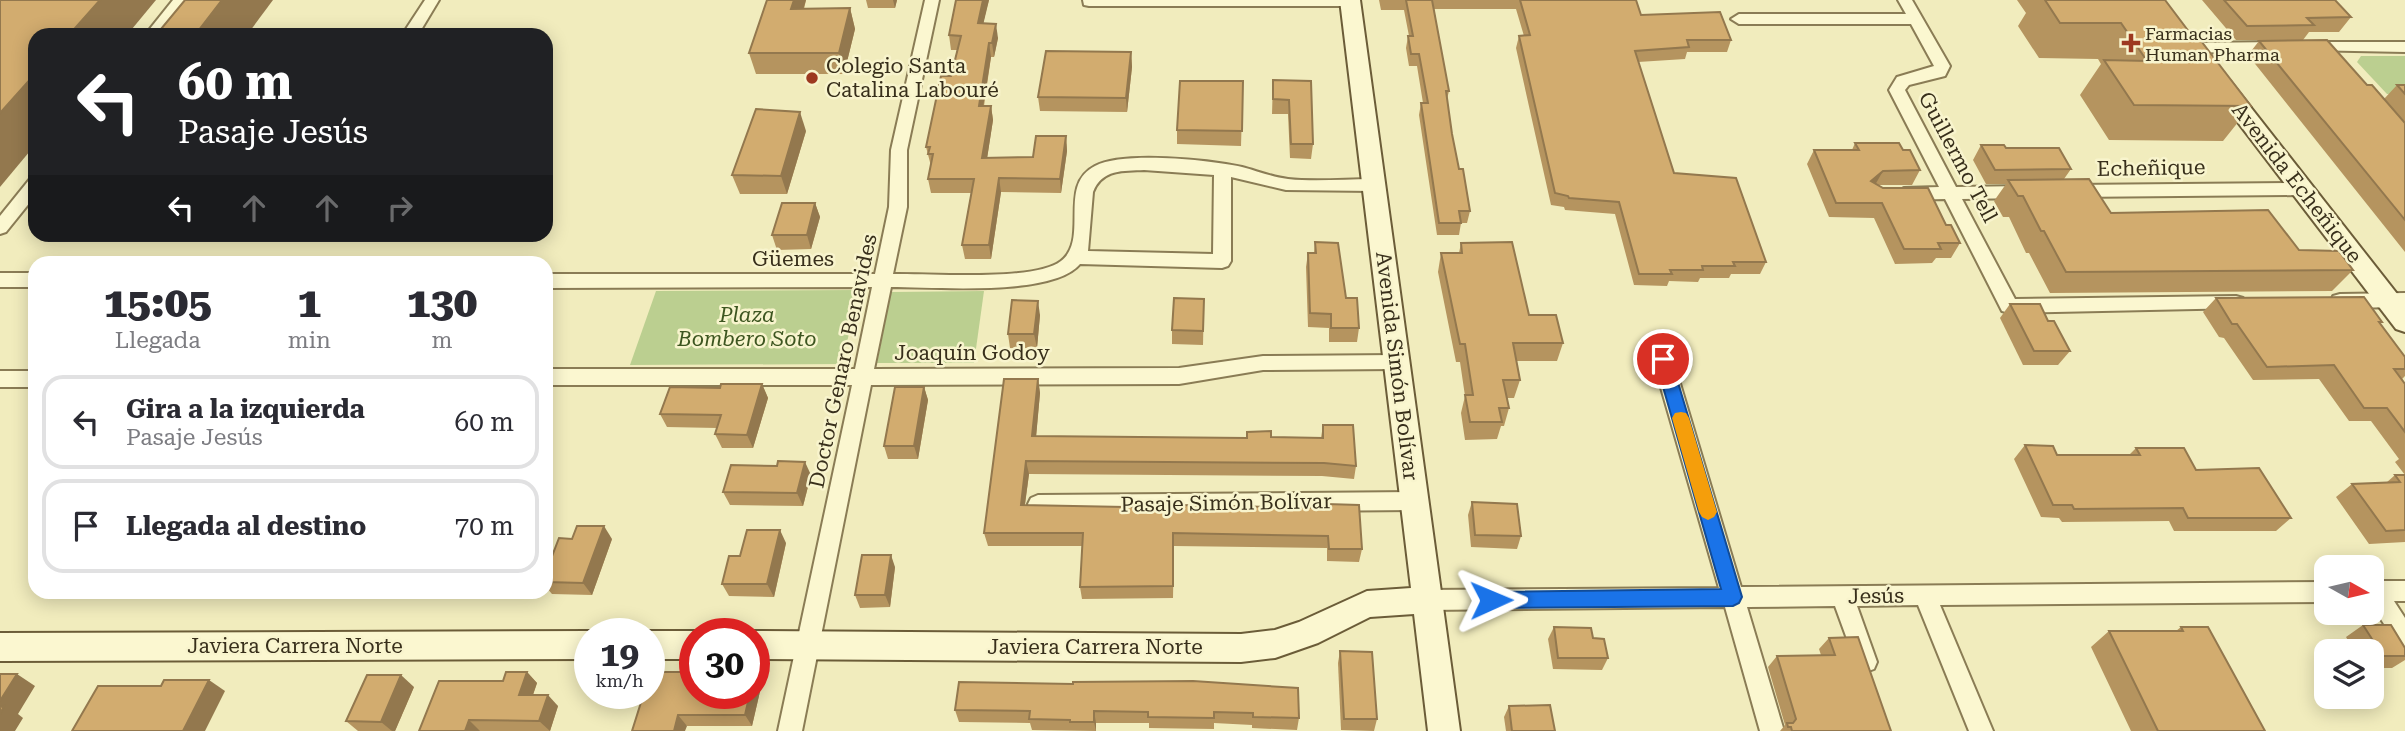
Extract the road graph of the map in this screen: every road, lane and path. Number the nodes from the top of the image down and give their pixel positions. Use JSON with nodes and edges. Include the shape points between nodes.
{"nodes":[{"id":1,"x":181,"y":0,"type":"edge"},
{"id":2,"x":432,"y":0,"type":"edge"},
{"id":3,"x":932,"y":0,"type":"edge"},
{"id":4,"x":1905,"y":0,"type":"edge"},
{"id":5,"x":1350,"y":1,"type":"edge"},
{"id":6,"x":1088,"y":2,"type":"edge"},
{"id":7,"x":1739,"y":19,"type":"dead end"},
{"id":8,"x":1915,"y":19,"type":"junction"},
{"id":9,"x":159,"y":28,"type":"edge"},
{"id":10,"x":414,"y":28,"type":"edge"},
{"id":11,"x":2177,"y":29,"type":"edge"},
{"id":12,"x":2326,"y":47,"type":"junction"},
{"id":13,"x":2405,"y":47,"type":"edge"},
{"id":14,"x":2192,"y":48,"type":"junction"},
{"id":15,"x":2344,"y":67,"type":"edge"},
{"id":16,"x":1223,"y":170,"type":"junction"},
{"id":17,"x":1373,"y":185,"type":"junction"},
{"id":18,"x":2301,"y":188,"type":"junction"},
{"id":19,"x":28,"y":193,"type":"edge"},
{"id":20,"x":1951,"y":193,"type":"junction"},
{"id":21,"x":1888,"y":194,"type":"edge"},
{"id":22,"x":0,"y":228,"type":"edge"},
{"id":23,"x":1077,"y":257,"type":"junction"},
{"id":24,"x":0,"y":280,"type":"edge"},
{"id":25,"x":28,"y":281,"type":"edge"},
{"id":26,"x":553,"y":281,"type":"edge"},
{"id":27,"x":881,"y":282,"type":"junction"},
{"id":28,"x":2396,"y":300,"type":"edge"},
{"id":29,"x":2325,"y":302,"type":"edge"},
{"id":30,"x":2255,"y":303,"type":"edge"},
{"id":31,"x":2405,"y":322,"type":"edge"},
{"id":32,"x":1663,"y":359,"type":"dead end"},
{"id":33,"x":1396,"y":362,"type":"junction"},
{"id":34,"x":862,"y":376,"type":"junction"},
{"id":35,"x":553,"y":377,"type":"edge"},
{"id":36,"x":0,"y":379,"type":"edge"},
{"id":37,"x":28,"y":379,"type":"edge"},
{"id":38,"x":1414,"y":501,"type":"junction"},
{"id":39,"x":1038,"y":504,"type":"edge"},
{"id":40,"x":2384,"y":591,"type":"edge"},
{"id":41,"x":2405,"y":591,"type":"edge"},
{"id":42,"x":2314,"y":592,"type":"edge"},
{"id":43,"x":1924,"y":596,"type":"junction"},
{"id":44,"x":1733,"y":597,"type":"junction"},
{"id":45,"x":1843,"y":597,"type":"junction"},
{"id":46,"x":1427,"y":600,"type":"junction"},
{"id":47,"x":2384,"y":607,"type":"edge"},
{"id":48,"x":2405,"y":637,"type":"edge"},
{"id":49,"x":574,"y":645,"type":"edge"},
{"id":50,"x":770,"y":645,"type":"edge"},
{"id":51,"x":808,"y":645,"type":"junction"},
{"id":52,"x":0,"y":647,"type":"edge"},
{"id":53,"x":1874,"y":685,"type":"edge"},
{"id":54,"x":790,"y":731,"type":"edge"},
{"id":55,"x":1444,"y":731,"type":"edge"},
{"id":56,"x":1772,"y":731,"type":"edge"},
{"id":57,"x":1981,"y":731,"type":"edge"}],
"edges":[{"from":1,"to":9,"type":"street"},
{"from":2,"to":10,"type":"street"},
{"from":3,"to":27,"type":"street","name":"Doctor Genaro Benavides","via":[[898,150],[898,207]]},
{"from":4,"to":8,"type":"street","name":"Guillermo Tell"},
{"from":5,"to":6,"type":"street"},
{"from":5,"to":17,"type":"street","name":"Avenida Simón Bolívar"},
{"from":7,"to":8,"type":"street"},
{"from":8,"to":20,"type":"street","name":"Guillermo Tell","via":[[1942,66],[1934,74],[1903,81],[1897,90]]},
{"from":11,"to":14,"type":"street","name":"Avenida Echeñique"},
{"from":12,"to":13,"type":"street"},
{"from":12,"to":14,"type":"street"},
{"from":12,"to":15,"type":"street"},
{"from":14,"to":18,"type":"street","name":"Avenida Echeñique"},
{"from":16,"to":17,"type":"street","via":[[1294,186]]},
{"from":16,"to":23,"type":"street","via":[[1184,166],[1099,170],[1085,189]]},
{"from":16,"to":23,"type":"street","via":[[1222,261]]},
{"from":17,"to":33,"type":"street","name":"Avenida Simón Bolívar"},
{"from":18,"to":20,"type":"street","name":"Echeñique"},
{"from":18,"to":28,"type":"street","name":"Avenida Echeñique"},
{"from":19,"to":22,"type":"street"},
{"from":20,"to":21,"type":"street","name":"Echeñique"},
{"from":20,"to":30,"type":"street","name":"Guillermo Tell","via":[[2009,306]]},
{"from":23,"to":27,"type":"street","name":"Güemes","via":[[1053,273],[1024,280]]},
{"from":24,"to":25,"type":"street"},
{"from":26,"to":27,"type":"street","name":"Güemes"},
{"from":27,"to":34,"type":"street","name":"Doctor Genaro Benavides"},
{"from":28,"to":29,"type":"street"},
{"from":28,"to":31,"type":"street","name":"Avenida Echeñique"},
{"from":32,"to":44,"type":"street"},
{"from":33,"to":34,"type":"street","name":"Joaquín Godoy","via":[[1263,363],[1167,376]]},
{"from":33,"to":38,"type":"street","name":"Avenida Simón Bolívar"},
{"from":34,"to":35,"type":"street","name":"Joaquín Godoy"},
{"from":34,"to":51,"type":"street","name":"Doctor Genaro Benavides"},
{"from":36,"to":37,"type":"street"},
{"from":38,"to":39,"type":"street","name":"Pasaje Simón Bolívar"},
{"from":38,"to":46,"type":"street","name":"Avenida Simón Bolívar"},
{"from":40,"to":41,"type":"street"},
{"from":42,"to":43,"type":"street","name":"Jesús"},
{"from":43,"to":45,"type":"street","name":"Jesús"},
{"from":43,"to":57,"type":"street"},
{"from":44,"to":45,"type":"street","name":"Jesús"},
{"from":44,"to":46,"type":"street","name":"Jesús"},
{"from":44,"to":56,"type":"street"},
{"from":45,"to":53,"type":"street"},
{"from":46,"to":51,"type":"street","name":"Javiera Carrera Norte","via":[[1367,604],[1285,641],[1241,648]]},
{"from":46,"to":55,"type":"street","name":"Avenida Simón Bolívar"},
{"from":47,"to":48,"type":"street"},
{"from":49,"to":52,"type":"street","name":"Javiera Carrera Norte"},
{"from":50,"to":51,"type":"street","name":"Javiera Carrera Norte"},
{"from":51,"to":54,"type":"street","name":"Doctor Genaro Benavides"}]}
